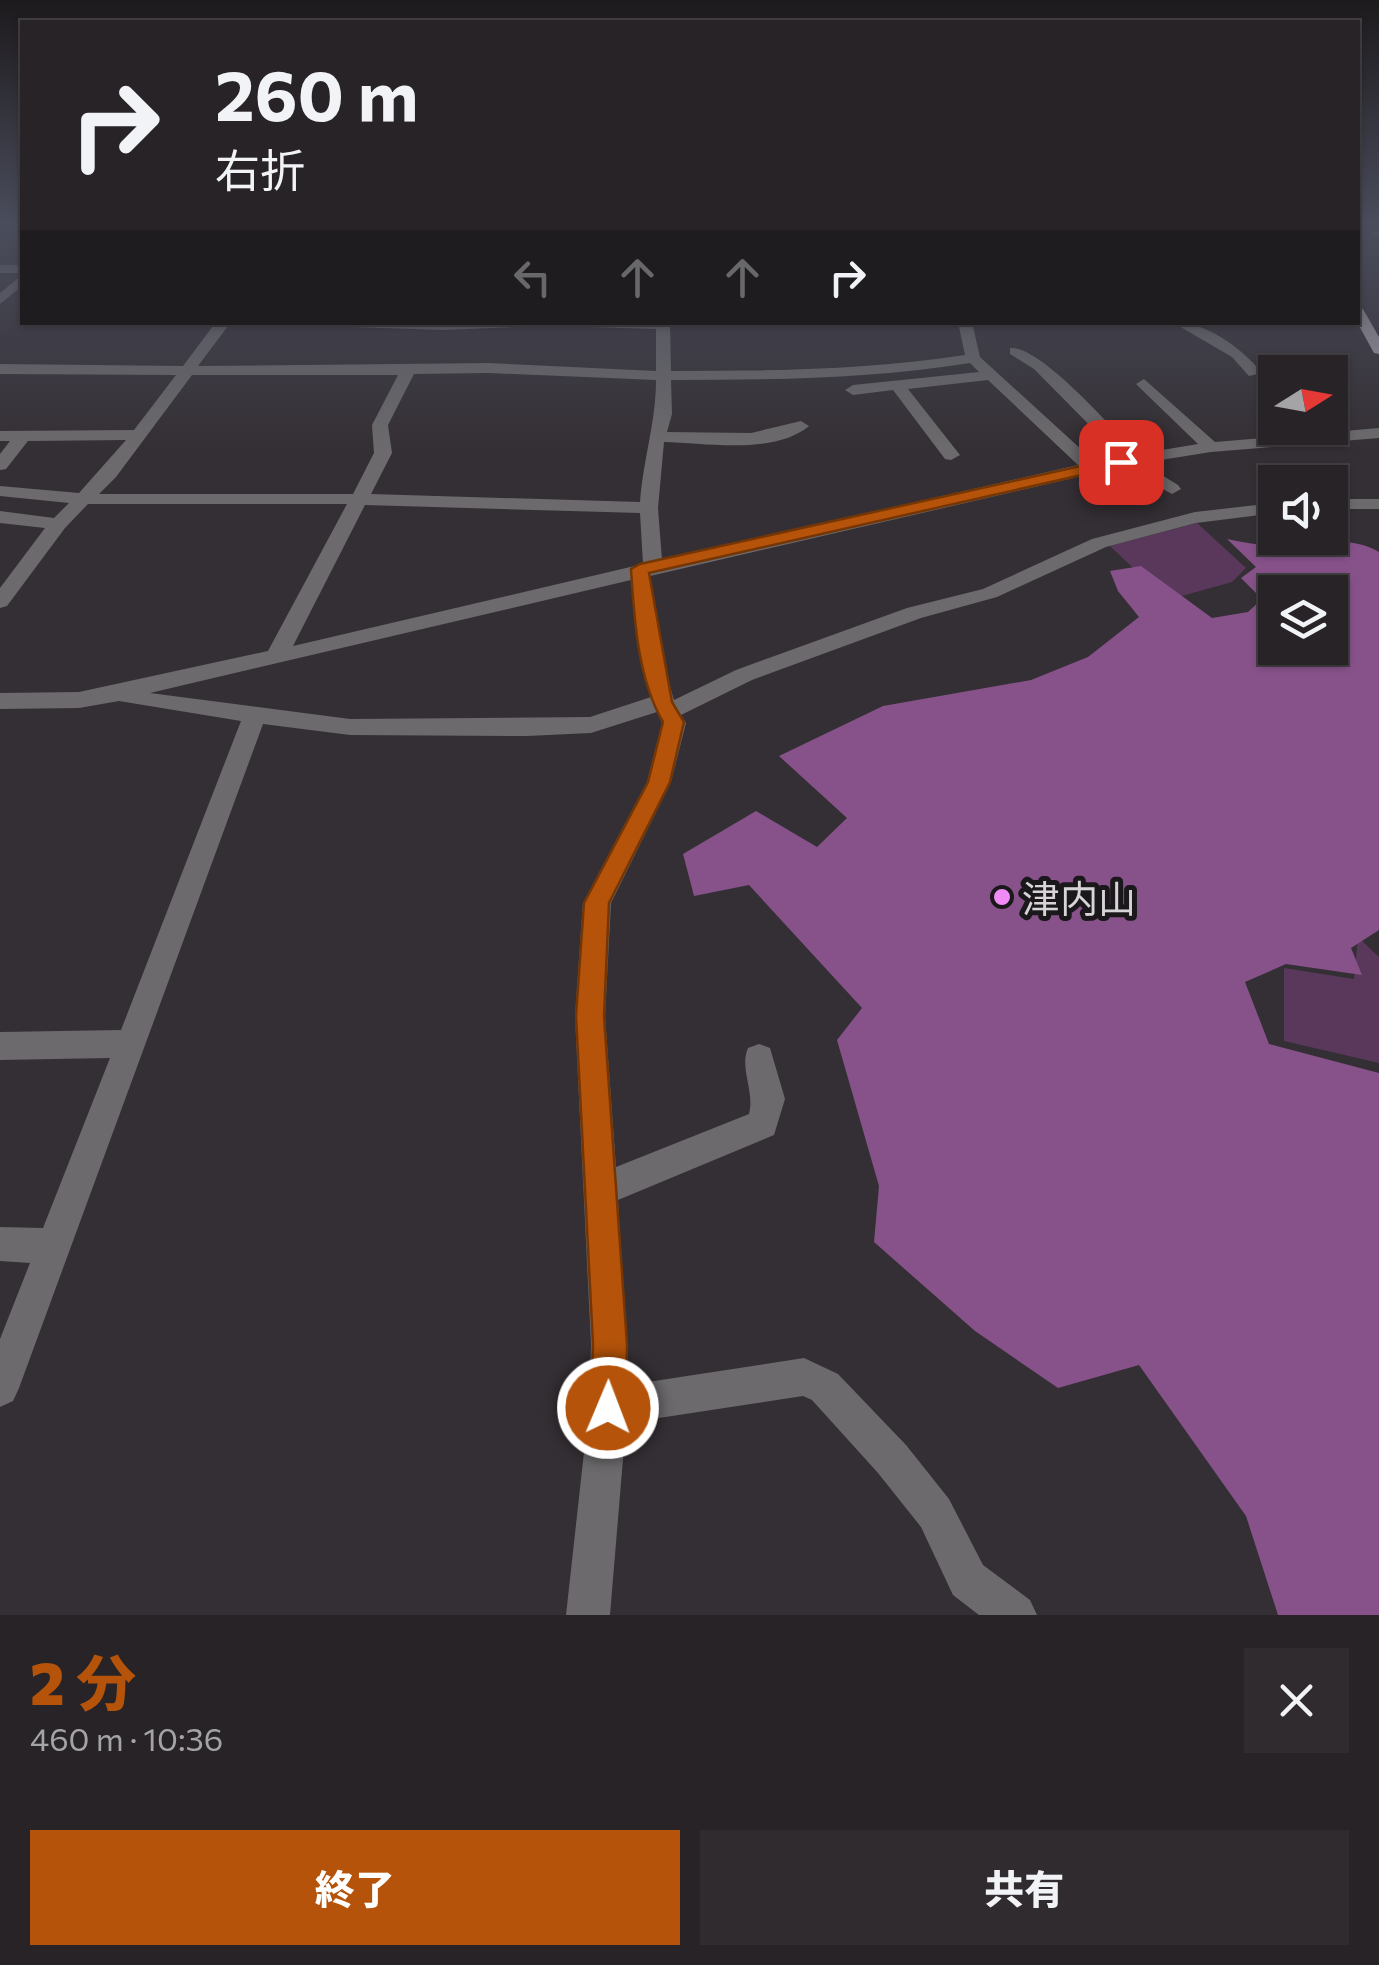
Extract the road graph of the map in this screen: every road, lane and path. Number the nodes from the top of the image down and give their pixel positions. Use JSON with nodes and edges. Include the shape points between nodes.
{"nodes":[{"id":1,"x":1360,"y":316,"type":"edge"},
{"id":2,"x":222,"y":325,"type":"edge"},
{"id":3,"x":414,"y":325,"type":"edge"},
{"id":4,"x":468,"y":325,"type":"edge"},
{"id":5,"x":663,"y":325,"type":"edge"},
{"id":6,"x":966,"y":325,"type":"edge"},
{"id":7,"x":1184,"y":325,"type":"edge"},
{"id":8,"x":1379,"y":350,"type":"edge"},
{"id":9,"x":1016,"y":351,"type":"dead end"},
{"id":10,"x":973,"y":358,"type":"junction"},
{"id":11,"x":188,"y":368,"type":"junction"},
{"id":12,"x":0,"y":369,"type":"edge"},
{"id":13,"x":408,"y":372,"type":"junction"},
{"id":14,"x":1254,"y":373,"type":"dead end"},
{"id":15,"x":991,"y":374,"type":"junction"},
{"id":16,"x":662,"y":376,"type":"junction"},
{"id":17,"x":1144,"y":384,"type":"dead end"},
{"id":18,"x":899,"y":386,"type":"junction"},
{"id":19,"x":853,"y":390,"type":"dead end"},
{"id":20,"x":801,"y":426,"type":"dead end"},
{"id":21,"x":1379,"y":433,"type":"edge"},
{"id":22,"x":140,"y":434,"type":"junction"},
{"id":23,"x":0,"y":436,"type":"edge"},
{"id":24,"x":23,"y":436,"type":"junction"},
{"id":25,"x":657,"y":437,"type":"junction"},
{"id":26,"x":1210,"y":447,"type":"junction"},
{"id":27,"x":951,"y":455,"type":"dead end"},
{"id":28,"x":1127,"y":460,"type":"junction"},
{"id":29,"x":0,"y":464,"type":"edge"},
{"id":30,"x":1090,"y":467,"type":"junction"},
{"id":31,"x":1172,"y":489,"type":"dead end"},
{"id":32,"x":0,"y":491,"type":"edge"},
{"id":33,"x":361,"y":498,"type":"junction"},
{"id":34,"x":84,"y":499,"type":"junction"},
{"id":35,"x":1348,"y":504,"type":"edge"},
{"id":36,"x":1379,"y":504,"type":"edge"},
{"id":37,"x":648,"y":508,"type":"junction"},
{"id":38,"x":1258,"y":510,"type":"edge"},
{"id":39,"x":0,"y":517,"type":"edge"},
{"id":40,"x":58,"y":524,"type":"junction"},
{"id":41,"x":647,"y":568,"type":"junction"},
{"id":42,"x":0,"y":602,"type":"edge"},
{"id":43,"x":276,"y":657,"type":"junction"},
{"id":44,"x":120,"y":693,"type":"junction"},
{"id":45,"x":0,"y":702,"type":"edge"},
{"id":46,"x":664,"y":707,"type":"junction"},
{"id":47,"x":255,"y":716,"type":"junction"},
{"id":48,"x":131,"y":1044,"type":"junction"},
{"id":49,"x":0,"y":1046,"type":"edge"},
{"id":50,"x":758,"y":1058,"type":"dead end"},
{"id":51,"x":600,"y":1190,"type":"junction"},
{"id":52,"x":0,"y":1244,"type":"edge"},
{"id":53,"x":54,"y":1246,"type":"junction"},
{"id":54,"x":0,"y":1388,"type":"edge"},
{"id":55,"x":608,"y":1408,"type":"junction"},
{"id":56,"x":588,"y":1615,"type":"edge"},
{"id":57,"x":1015,"y":1615,"type":"edge"}],
"edges":[{"from":1,"to":8,"type":"main road"},
{"from":2,"to":11,"type":"street"},
{"from":3,"to":4,"type":"street"},
{"from":5,"to":16,"type":"street"},
{"from":6,"to":10,"type":"street"},
{"from":7,"to":14,"type":"street","via":[[1237,354]]},
{"from":9,"to":28,"type":"street","via":[[1040,366]]},
{"from":10,"to":15,"type":"street"},
{"from":10,"to":16,"type":"street","via":[[837,372]]},
{"from":11,"to":12,"type":"street"},
{"from":11,"to":13,"type":"street"},
{"from":11,"to":22,"type":"street"},
{"from":13,"to":16,"type":"street","via":[[489,368]]},
{"from":13,"to":33,"type":"street","via":[[380,425],[384,454]]},
{"from":15,"to":18,"type":"street"},
{"from":15,"to":30,"type":"street"},
{"from":16,"to":25,"type":"street","via":[[664,414]]},
{"from":17,"to":26,"type":"street"},
{"from":18,"to":19,"type":"street"},
{"from":18,"to":27,"type":"street"},
{"from":20,"to":25,"type":"street","via":[[766,436]]},
{"from":21,"to":26,"type":"street"},
{"from":22,"to":24,"type":"street"},
{"from":22,"to":34,"type":"street"},
{"from":23,"to":24,"type":"street"},
{"from":24,"to":29,"type":"street"},
{"from":25,"to":37,"type":"street"},
{"from":26,"to":28,"type":"street"},
{"from":28,"to":30,"type":"street"},
{"from":28,"to":31,"type":"street"},
{"from":30,"to":41,"type":"street"},
{"from":32,"to":34,"type":"street"},
{"from":33,"to":34,"type":"street"},
{"from":33,"to":37,"type":"street"},
{"from":33,"to":43,"type":"street"},
{"from":34,"to":40,"type":"street"},
{"from":35,"to":36,"type":"street"},
{"from":37,"to":41,"type":"street"},
{"from":38,"to":46,"type":"street","via":[[1195,518],[1099,543],[990,593],[914,613]]},
{"from":39,"to":40,"type":"street"},
{"from":40,"to":42,"type":"street"},
{"from":41,"to":43,"type":"street"},
{"from":41,"to":46,"type":"street","via":[[642,604]]},
{"from":43,"to":44,"type":"street"},
{"from":44,"to":45,"type":"street"},
{"from":44,"to":47,"type":"street"},
{"from":46,"to":47,"type":"street","via":[[591,725],[527,728],[350,727]]},
{"from":46,"to":51,"type":"street","via":[[674,722],[659,782],[596,903],[590,1016]]},
{"from":47,"to":48,"type":"street"},
{"from":48,"to":49,"type":"street"},
{"from":48,"to":53,"type":"street"},
{"from":50,"to":51,"type":"street","via":[[769,1098],[763,1124]]},
{"from":51,"to":55,"type":"street"},
{"from":52,"to":53,"type":"street"},
{"from":53,"to":54,"type":"street"},
{"from":55,"to":56,"type":"street"},
{"from":55,"to":57,"type":"street","via":[[804,1377],[825,1387],[935,1514],[968,1580]]}]}
